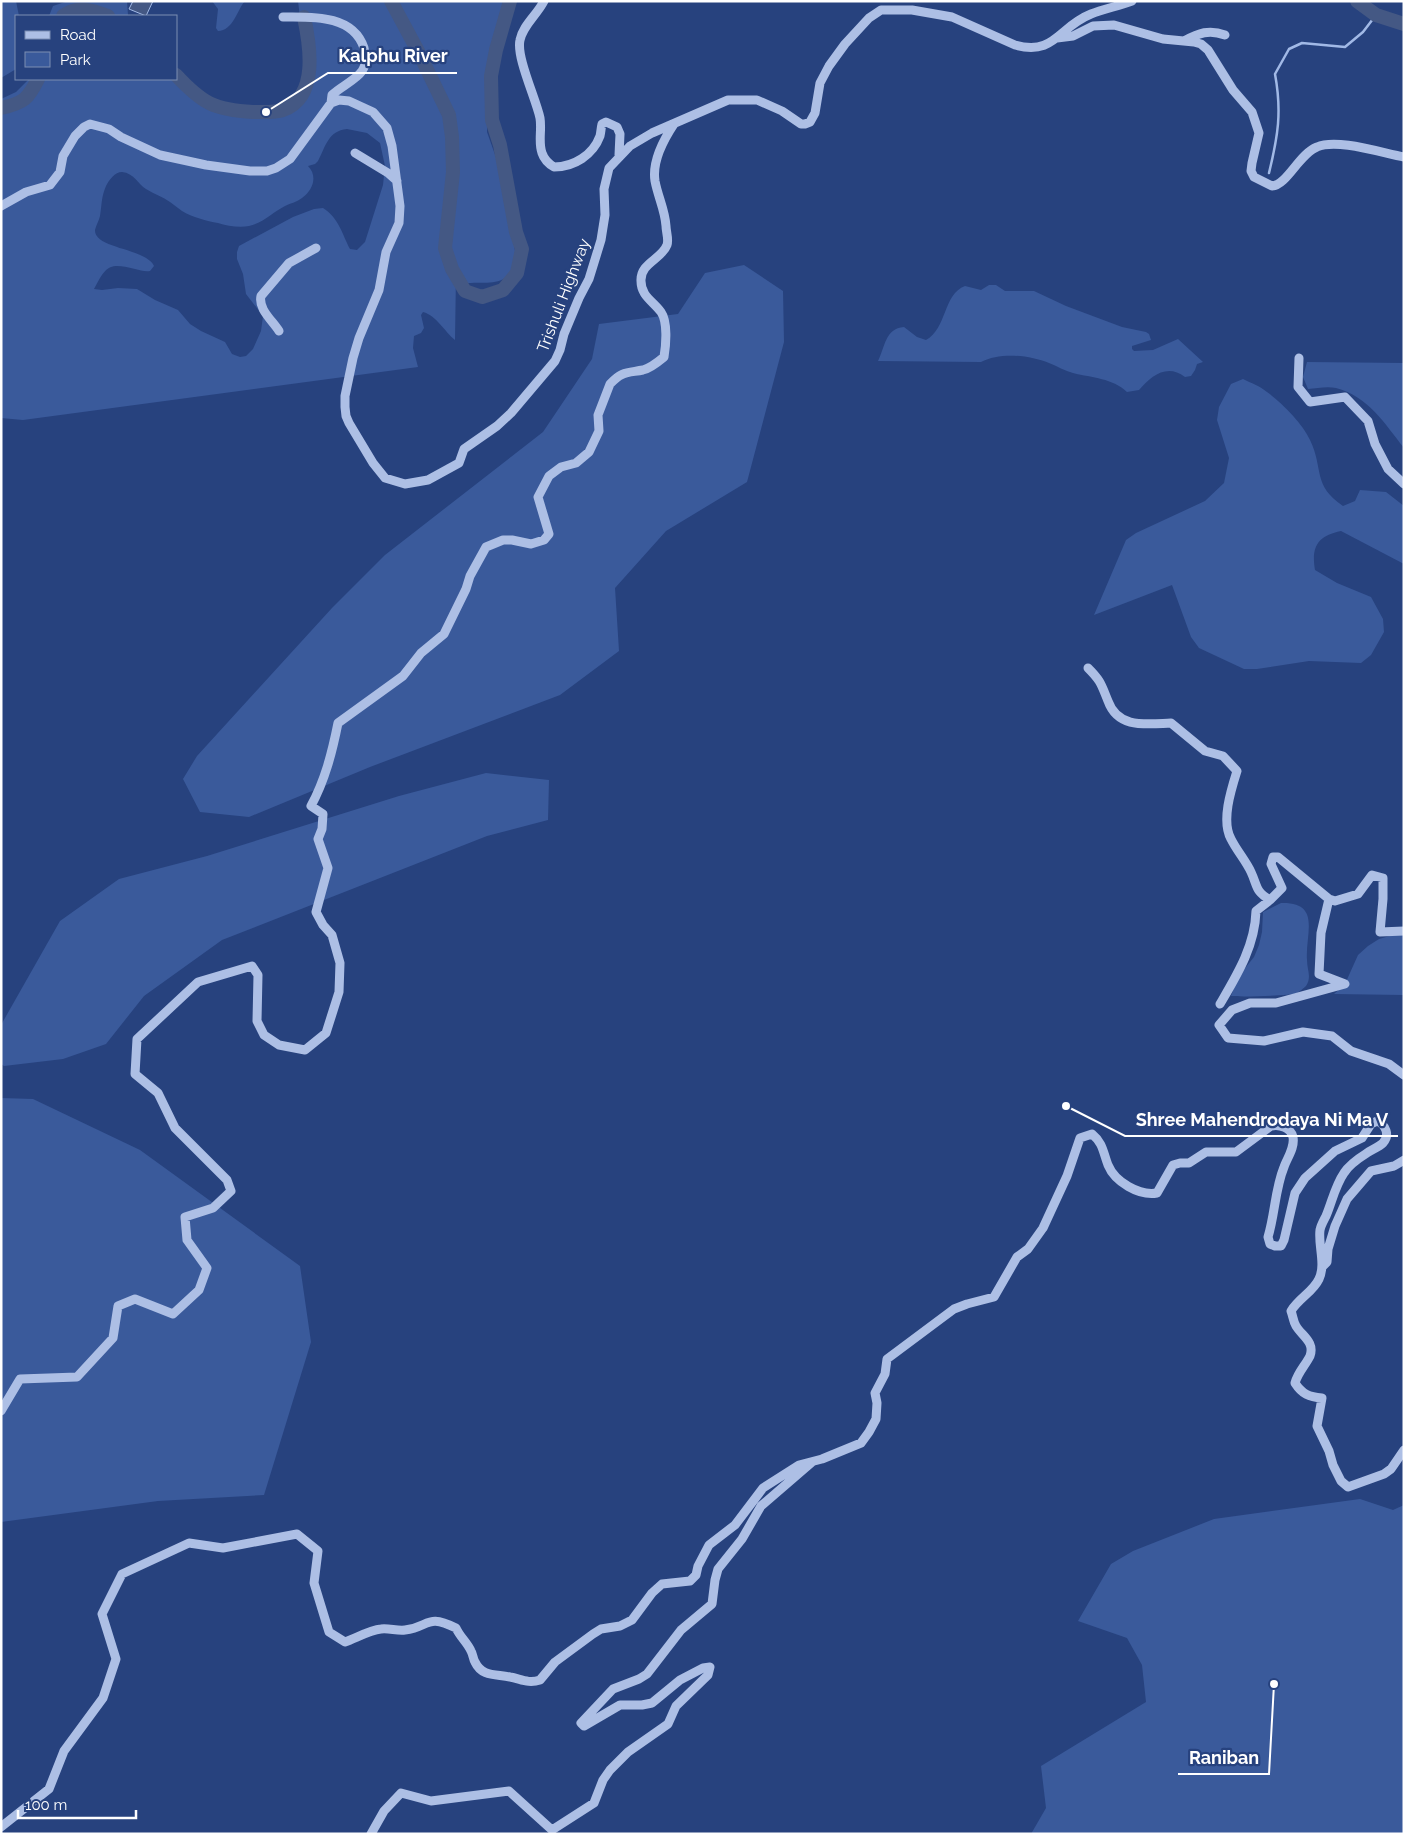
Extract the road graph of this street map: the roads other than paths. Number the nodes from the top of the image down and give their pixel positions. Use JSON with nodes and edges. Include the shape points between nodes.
{"nodes":[{"id":1,"x":544,"y":1,"type":"edge"},
{"id":2,"x":1132,"y":1,"type":"edge"},
{"id":3,"x":283,"y":17,"type":"dead end"},
{"id":4,"x":1225,"y":35,"type":"dead end"},
{"id":5,"x":1057,"y":38,"type":"junction"},
{"id":6,"x":1184,"y":41,"type":"junction"},
{"id":7,"x":331,"y":104,"type":"junction"},
{"id":8,"x":674,"y":124,"type":"junction"},
{"id":9,"x":355,"y":153,"type":"dead end"},
{"id":10,"x":619,"y":155,"type":"junction"},
{"id":11,"x":1404,"y":157,"type":"edge"},
{"id":12,"x":397,"y":181,"type":"junction"},
{"id":13,"x":1,"y":206,"type":"edge"},
{"id":14,"x":316,"y":248,"type":"dead end"},
{"id":15,"x":279,"y":331,"type":"dead end"},
{"id":16,"x":1299,"y":358,"type":"dead end"},
{"id":17,"x":1404,"y":484,"type":"edge"},
{"id":18,"x":1088,"y":668,"type":"dead end"},
{"id":19,"x":1328,"y":899,"type":"junction"},
{"id":20,"x":1270,"y":900,"type":"junction"},
{"id":21,"x":1404,"y":931,"type":"edge"},
{"id":22,"x":1220,"y":1004,"type":"dead end"},
{"id":23,"x":1404,"y":1075,"type":"edge"},
{"id":24,"x":1404,"y":1160,"type":"edge"},
{"id":25,"x":1322,"y":1266,"type":"junction"},
{"id":26,"x":1,"y":1411,"type":"edge"},
{"id":27,"x":1404,"y":1450,"type":"edge"},
{"id":28,"x":814,"y":1461,"type":"junction"},
{"id":29,"x":1,"y":1827,"type":"edge"},
{"id":30,"x":371,"y":1834,"type":"edge"}],
"edges":[{"from":1,"to":10,"type":"street","via":[[519,42],[540,118],[545,159],[554,168],[574,164],[595,145],[602,124],[606,122],[617,127],[620,134]]},
{"from":2,"to":5,"type":"street","name":"Trishuli Highway","via":[[1091,14],[1071,25]]},
{"from":3,"to":7,"type":"street","via":[[339,22],[357,36],[366,54],[365,64],[332,96]]},
{"from":4,"to":6,"type":"street","via":[[1209,31]]},
{"from":5,"to":6,"type":"street","via":[[1073,36],[1093,26],[1114,25],[1163,39]]},
{"from":5,"to":8,"type":"street","name":"Trishuli Highway","via":[[1039,48],[1024,48],[952,18],[912,10],[881,10],[869,18],[833,59],[820,83],[815,113],[810,122],[800,124],[782,111],[757,100],[739,99],[719,103]]},
{"from":6,"to":11,"type":"street","via":[[1200,44],[1208,50],[1233,90],[1252,112],[1259,133],[1251,171],[1254,177],[1266,184],[1274,186],[1281,183],[1300,159],[1321,145],[1360,147]]},
{"from":7,"to":12,"type":"street","name":"Trishuli Highway","via":[[339,100],[349,101],[381,119],[388,128]]},
{"from":7,"to":13,"type":"street","via":[[290,159],[267,171],[212,166],[160,155],[109,129],[90,124],[75,136],[63,156],[60,172],[50,185],[26,192]]},
{"from":8,"to":10,"type":"street","name":"Trishuli Highway","via":[[635,142]]},
{"from":8,"to":26,"type":"street","via":[[663,144],[655,174],[665,215],[667,246],[650,262],[641,275],[640,283],[646,298],[662,314],[667,339],[664,357],[644,370],[622,373],[610,384],[598,415],[599,431],[589,452],[576,463],[560,467],[548,476],[538,496],[548,534],[544,540],[531,544],[503,540],[486,547],[444,634],[403,676],[338,723],[329,766],[311,806],[323,814],[318,839],[328,868],[316,912],[332,935],[340,963],[339,992],[326,1034],[305,1050],[279,1045],[264,1035],[257,1022],[258,974],[252,966],[198,982],[137,1039],[135,1074],[158,1093],[175,1128],[227,1180],[231,1191],[213,1208],[185,1217],[187,1240],[207,1268],[199,1290],[173,1314],[135,1299],[118,1306],[113,1338],[77,1377],[20,1379]]},
{"from":9,"to":12,"type":"street"},
{"from":10,"to":12,"type":"street","name":"Trishuli Highway","via":[[609,168],[604,189],[605,216],[601,240],[559,354],[507,417],[464,449],[459,463],[428,480],[405,484],[385,478],[372,464],[349,423],[345,407],[353,358],[379,290],[386,252],[399,223]]},
{"from":14,"to":15,"type":"street","via":[[289,263],[261,296],[262,308]]},
{"from":16,"to":17,"type":"street","via":[[1298,387],[1310,402],[1345,398],[1368,421],[1388,469]]},
{"from":18,"to":20,"type":"street","via":[[1100,680],[1117,717],[1141,725],[1171,723],[1205,751],[1223,756],[1237,772],[1229,794],[1227,818],[1230,838],[1251,871],[1260,894]]},
{"from":19,"to":20,"type":"street","via":[[1278,857],[1273,857],[1271,864],[1282,888]]},
{"from":19,"to":21,"type":"street","via":[[1334,901],[1358,894],[1372,875],[1383,878],[1380,932]]},
{"from":19,"to":23,"type":"street","via":[[1321,933],[1319,974],[1345,984],[1276,1003],[1250,1003],[1232,1010],[1219,1025],[1228,1038],[1264,1042],[1303,1032],[1332,1036],[1351,1051],[1389,1064]]},
{"from":20,"to":22,"type":"street","via":[[1256,911],[1256,927],[1246,956]]},
{"from":24,"to":25,"type":"street","via":[[1394,1166],[1371,1171],[1347,1198],[1331,1239],[1327,1262]]},
{"from":25,"to":27,"type":"street","via":[[1311,1291],[1291,1311],[1295,1324],[1311,1346],[1310,1355],[1295,1383],[1304,1394],[1322,1398],[1317,1426],[1341,1481],[1348,1487],[1384,1474]]},
{"from":25,"to":28,"type":"street","via":[[1320,1228],[1339,1181],[1345,1170],[1383,1143],[1386,1128],[1383,1124],[1377,1121],[1371,1124],[1362,1138],[1335,1152],[1305,1178],[1295,1193],[1281,1246],[1270,1244],[1268,1236],[1283,1169],[1294,1139],[1285,1127],[1271,1126],[1236,1152],[1206,1152],[1189,1163],[1173,1165],[1157,1193],[1149,1194],[1128,1187],[1117,1177],[1108,1166],[1100,1140],[1092,1134],[1080,1138],[1067,1176],[1042,1228],[1028,1249],[1017,1257],[994,1298],[954,1309],[888,1359],[885,1374],[875,1393],[876,1419],[869,1432],[861,1443]]},
{"from":28,"to":29,"type":"street","via":[[799,1465],[764,1488],[735,1525],[709,1545],[696,1575],[690,1581],[662,1584],[632,1620],[593,1634],[555,1662],[536,1682],[486,1673],[475,1664],[471,1650],[456,1628],[444,1622],[430,1621],[403,1630],[380,1629],[345,1642],[329,1632],[314,1583],[318,1551],[298,1534],[223,1548],[189,1543],[122,1574],[102,1614],[116,1659],[103,1698],[64,1751],[49,1789]]},
{"from":28,"to":30,"type":"street","via":[[761,1506],[742,1539],[718,1569],[712,1604],[681,1630],[648,1674],[613,1690],[581,1723],[584,1726],[620,1705],[652,1703],[680,1680],[710,1667],[708,1675],[676,1706],[668,1724],[628,1752],[610,1770],[594,1803],[552,1830],[508,1791],[431,1801],[401,1793],[384,1811]]}]}
